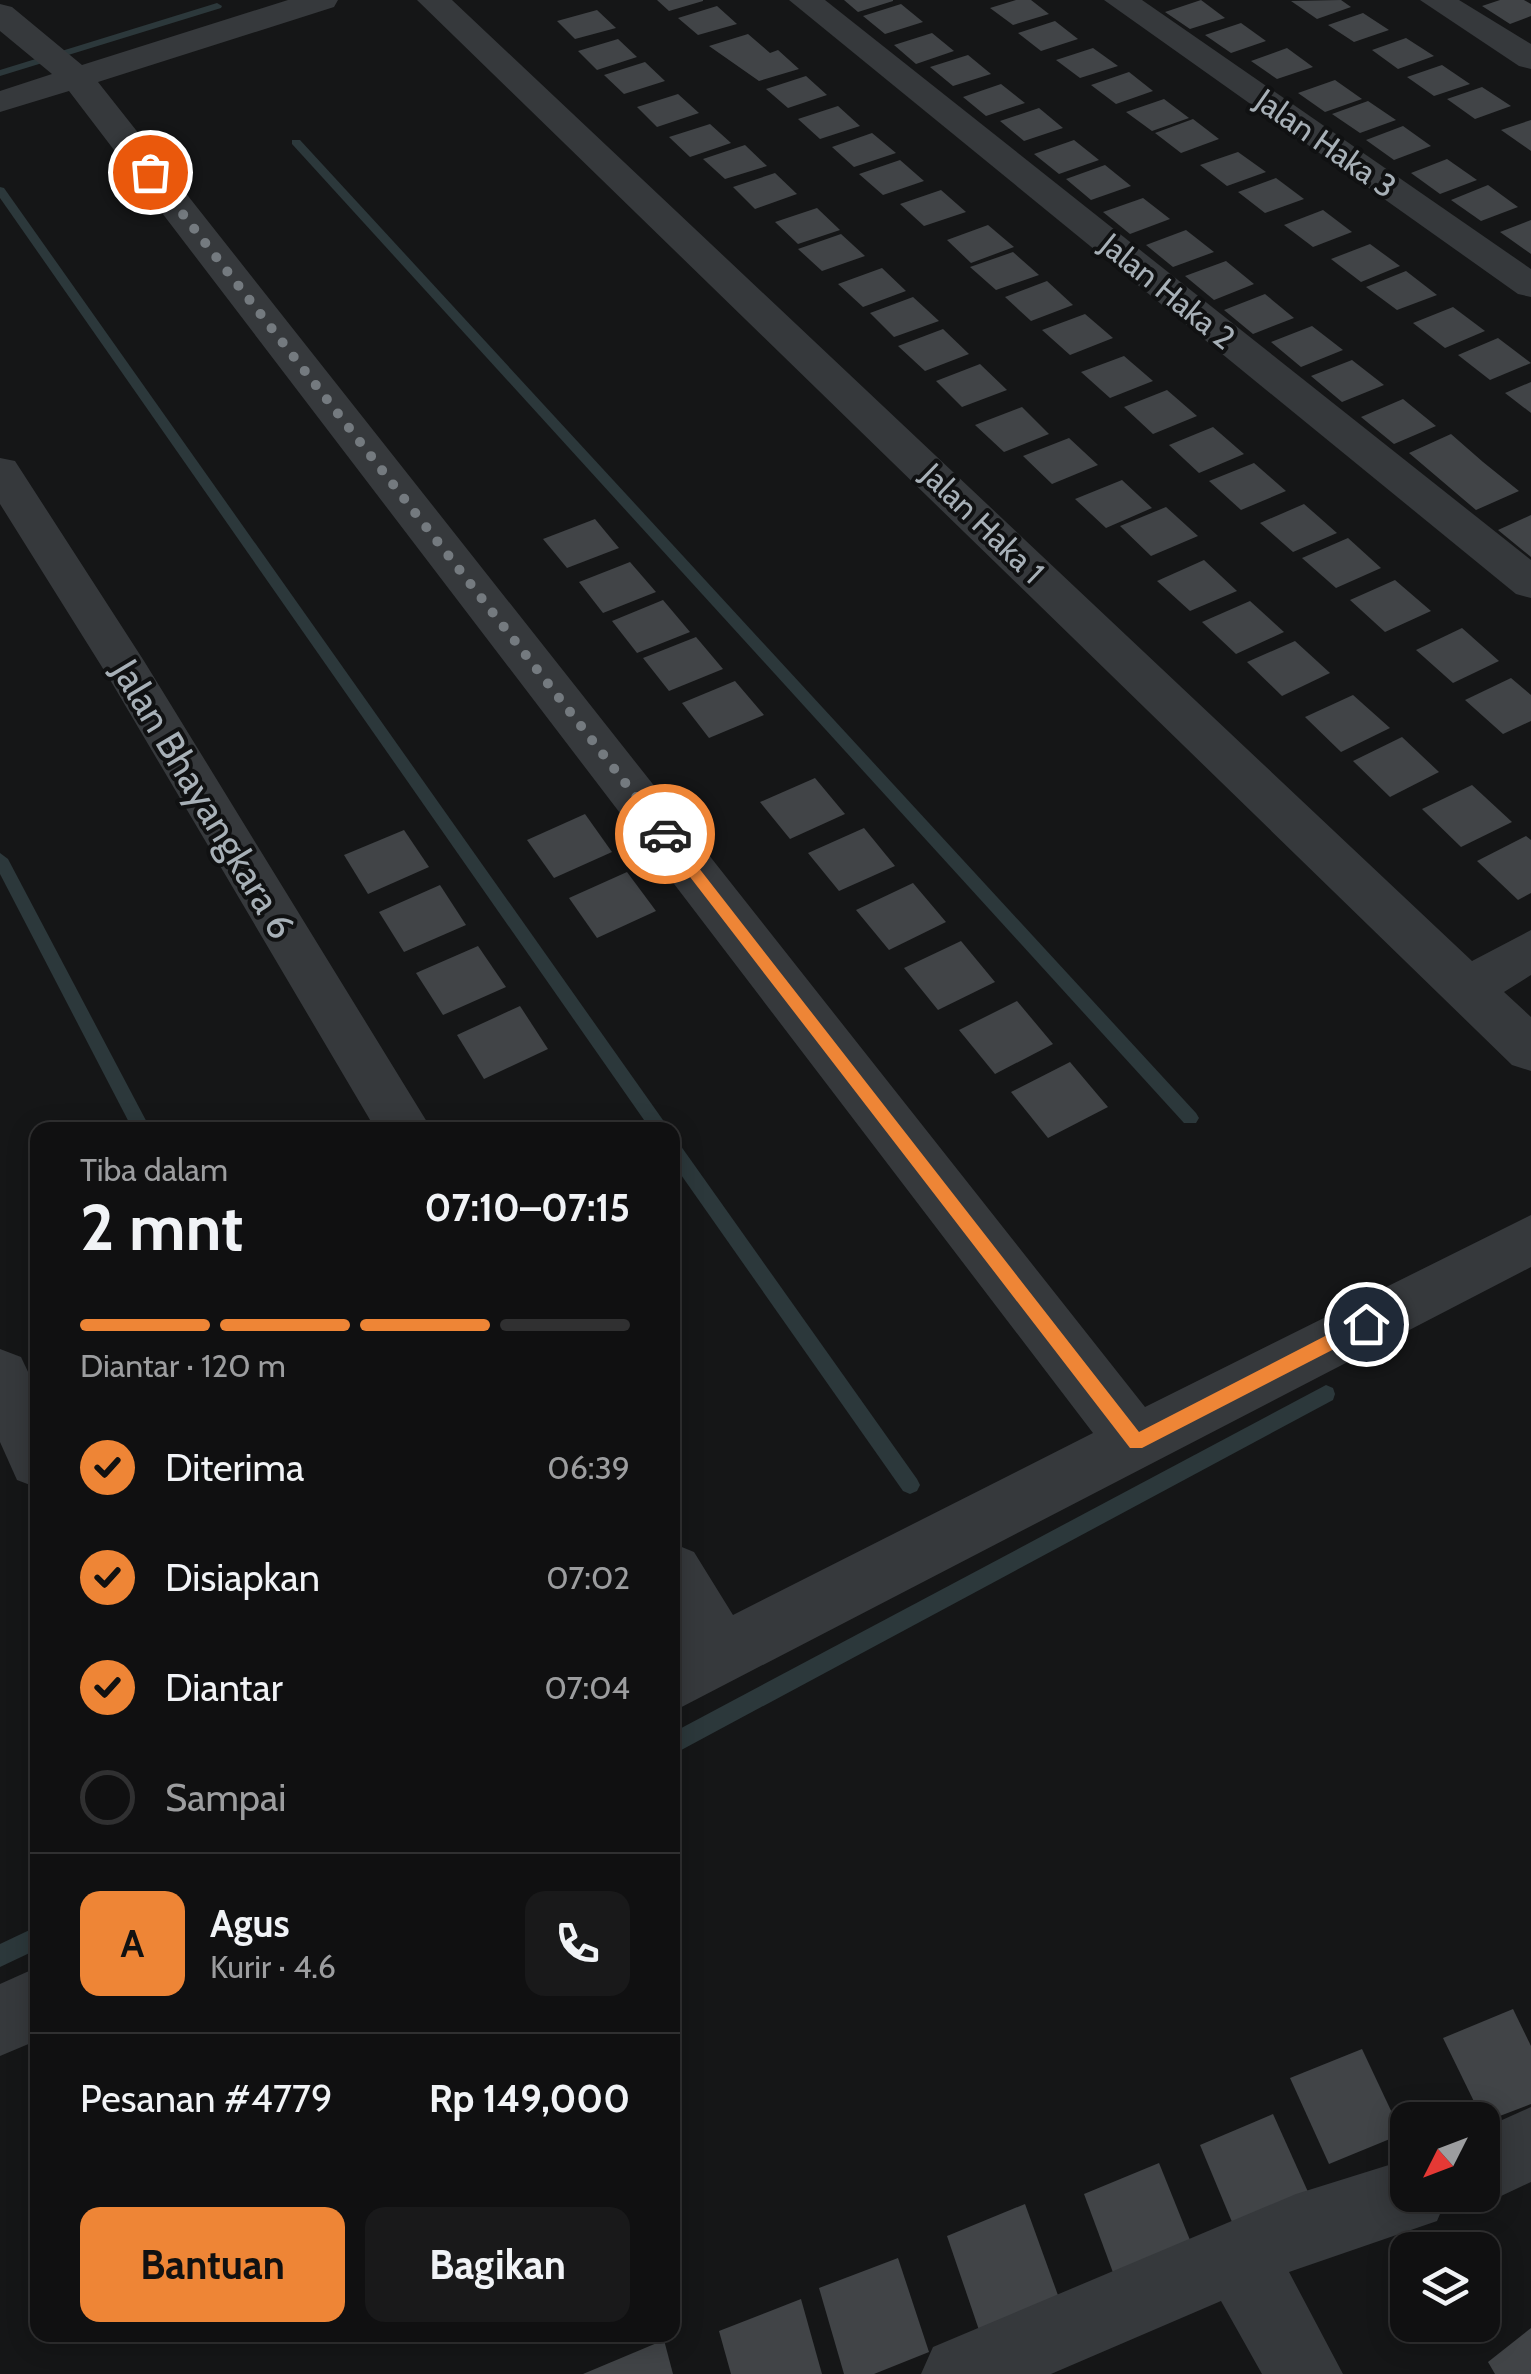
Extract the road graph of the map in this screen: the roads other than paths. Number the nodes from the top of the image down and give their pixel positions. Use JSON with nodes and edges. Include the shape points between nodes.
{"nodes":[{"id":1,"x":322,"y":0,"type":"edge"},
{"id":2,"x":433,"y":0,"type":"edge"},
{"id":3,"x":804,"y":0,"type":"edge"},
{"id":4,"x":1120,"y":0,"type":"edge"},
{"id":5,"x":1436,"y":0,"type":"edge"},
{"id":6,"x":0,"y":14,"type":"edge"},
{"id":7,"x":1531,"y":59,"type":"edge"},
{"id":8,"x":78,"y":78,"type":"junction"},
{"id":9,"x":0,"y":102,"type":"edge"},
{"id":10,"x":1531,"y":286,"type":"edge"},
{"id":11,"x":0,"y":472,"type":"edge"},
{"id":12,"x":1531,"y":584,"type":"edge"},
{"id":13,"x":1531,"y":950,"type":"edge"},
{"id":14,"x":1470,"y":988,"type":"junction"},
{"id":15,"x":1531,"y":1050,"type":"edge"},
{"id":16,"x":399,"y":1122,"type":"edge"},
{"id":17,"x":1531,"y":1239,"type":"edge"},
{"id":18,"x":0,"y":1376,"type":"edge"},
{"id":19,"x":30,"y":1442,"type":"edge"},
{"id":20,"x":1136,"y":1442,"type":"junction"},
{"id":21,"x":680,"y":1603,"type":"edge"},
{"id":22,"x":697,"y":1668,"type":"edge"},
{"id":23,"x":30,"y":2006,"type":"edge"},
{"id":24,"x":0,"y":2021,"type":"edge"},
{"id":25,"x":1531,"y":2142,"type":"edge"},
{"id":26,"x":1500,"y":2158,"type":"edge"},
{"id":27,"x":1390,"y":2202,"type":"edge"},
{"id":28,"x":1238,"y":2256,"type":"junction"},
{"id":29,"x":960,"y":2374,"type":"edge"},
{"id":30,"x":1304,"y":2374,"type":"edge"}],
"edges":[{"from":1,"to":8,"type":"street"},
{"from":2,"to":14,"type":"street","name":"Jalan Haka 1"},
{"from":3,"to":12,"type":"street","name":"Jalan Haka 2"},
{"from":4,"to":10,"type":"street","name":"Jalan Haka 3"},
{"from":5,"to":7,"type":"street"},
{"from":6,"to":8,"type":"street"},
{"from":8,"to":9,"type":"street"},
{"from":8,"to":20,"type":"street"},
{"from":11,"to":16,"type":"street","name":"Jalan Bhayangkara 6"},
{"from":13,"to":14,"type":"street"},
{"from":14,"to":15,"type":"street","name":"Jalan Haka 1"},
{"from":17,"to":20,"type":"street"},
{"from":18,"to":19,"type":"street"},
{"from":20,"to":22,"type":"street"},
{"from":21,"to":22,"type":"street"},
{"from":23,"to":24,"type":"street"},
{"from":25,"to":26,"type":"street"},
{"from":27,"to":28,"type":"street"},
{"from":28,"to":29,"type":"street"},
{"from":28,"to":30,"type":"street"}]}
